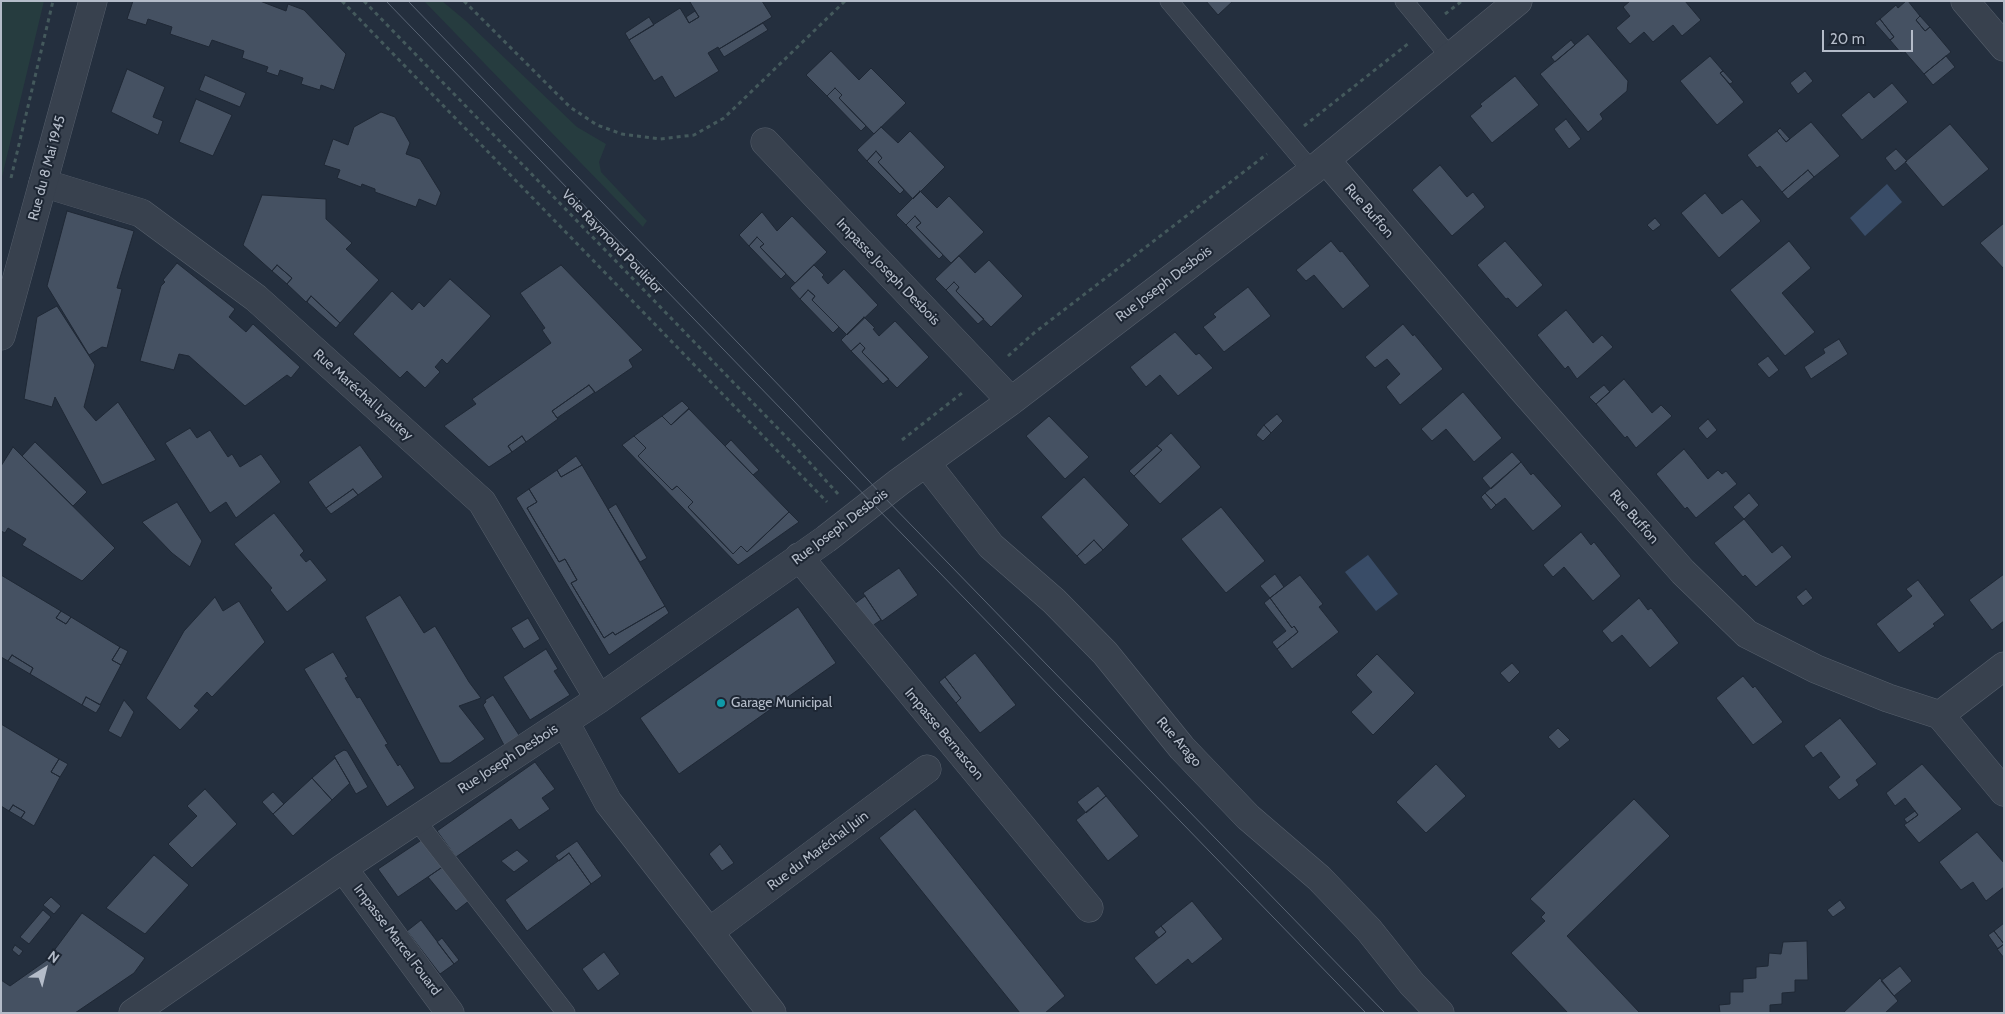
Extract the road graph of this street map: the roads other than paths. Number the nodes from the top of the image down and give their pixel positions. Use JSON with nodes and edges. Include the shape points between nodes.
{"nodes":[{"id":1,"x":93,"y":1,"type":"edge"},
{"id":2,"x":1169,"y":1,"type":"edge"},
{"id":3,"x":1404,"y":1,"type":"edge"},
{"id":4,"x":1518,"y":1,"type":"edge"},
{"id":5,"x":1965,"y":1,"type":"edge"},
{"id":6,"x":2004,"y":47,"type":"edge"},
{"id":7,"x":1450,"y":57,"type":"junction"},
{"id":8,"x":765,"y":142,"type":"dead end"},
{"id":9,"x":1319,"y":165,"type":"junction"},
{"id":10,"x":43,"y":183,"type":"junction"},
{"id":11,"x":1,"y":336,"type":"edge"},
{"id":12,"x":1011,"y":401,"type":"junction"},
{"id":13,"x":926,"y":463,"type":"junction"},
{"id":14,"x":799,"y":557,"type":"junction"},
{"id":15,"x":2004,"y":666,"type":"edge"},
{"id":16,"x":599,"y":699,"type":"junction"},
{"id":17,"x":1940,"y":715,"type":"junction"},
{"id":18,"x":565,"y":722,"type":"junction"},
{"id":19,"x":927,"y":769,"type":"dead end"},
{"id":20,"x":2004,"y":792,"type":"edge"},
{"id":21,"x":416,"y":820,"type":"junction"},
{"id":22,"x":343,"y":868,"type":"junction"},
{"id":23,"x":1089,"y":908,"type":"dead end"},
{"id":24,"x":709,"y":932,"type":"junction"},
{"id":25,"x":133,"y":1013,"type":"edge"},
{"id":26,"x":450,"y":1013,"type":"edge"},
{"id":27,"x":566,"y":1013,"type":"edge"},
{"id":28,"x":772,"y":1013,"type":"edge"},
{"id":29,"x":1440,"y":1013,"type":"edge"}],
"edges":[{"from":1,"to":10,"type":"street","name":"Rue du 8 Mai 1945"},
{"from":2,"to":9,"type":"lane","via":[[1286,140]]},
{"from":3,"to":7,"type":"lane"},
{"from":4,"to":7,"type":"street","name":"Rue Joseph Desbois"},
{"from":5,"to":6,"type":"street"},
{"from":7,"to":9,"type":"street","name":"Rue Joseph Desbois"},
{"from":8,"to":12,"type":"street","name":"Impasse Joseph Desbois"},
{"from":9,"to":12,"type":"street","name":"Rue Joseph Desbois"},
{"from":9,"to":17,"type":"street","name":"Rue Buffon","via":[[1683,572],[1747,634],[1816,669]]},
{"from":10,"to":11,"type":"street","name":"Rue du 8 Mai 1945"},
{"from":10,"to":16,"type":"street","name":"Rue Maréchal Lyautey","via":[[141,213],[256,298],[482,502]]},
{"from":12,"to":13,"type":"street","name":"Rue Joseph Desbois"},
{"from":13,"to":14,"type":"street","name":"Rue Joseph Desbois"},
{"from":13,"to":29,"type":"street","name":"Rue Arago","via":[[991,546],[1054,601],[1105,653],[1182,748],[1248,817],[1326,884]]},
{"from":14,"to":16,"type":"street","name":"Rue Joseph Desbois"},
{"from":14,"to":23,"type":"street","name":"Impasse Bernascon"},
{"from":15,"to":17,"type":"street"},
{"from":16,"to":18,"type":"street","name":"Rue Joseph Desbois"},
{"from":17,"to":20,"type":"street"},
{"from":18,"to":21,"type":"street","name":"Rue Joseph Desbois"},
{"from":18,"to":24,"type":"street","via":[[608,802]]},
{"from":19,"to":24,"type":"street","name":"Rue du Maréchal Juin"},
{"from":21,"to":22,"type":"street","name":"Rue Joseph Desbois"},
{"from":21,"to":27,"type":"lane"},
{"from":22,"to":25,"type":"street","name":"Rue Joseph Desbois"},
{"from":22,"to":26,"type":"street","name":"Impasse Marcel Fouard"},
{"from":24,"to":28,"type":"street"}]}
